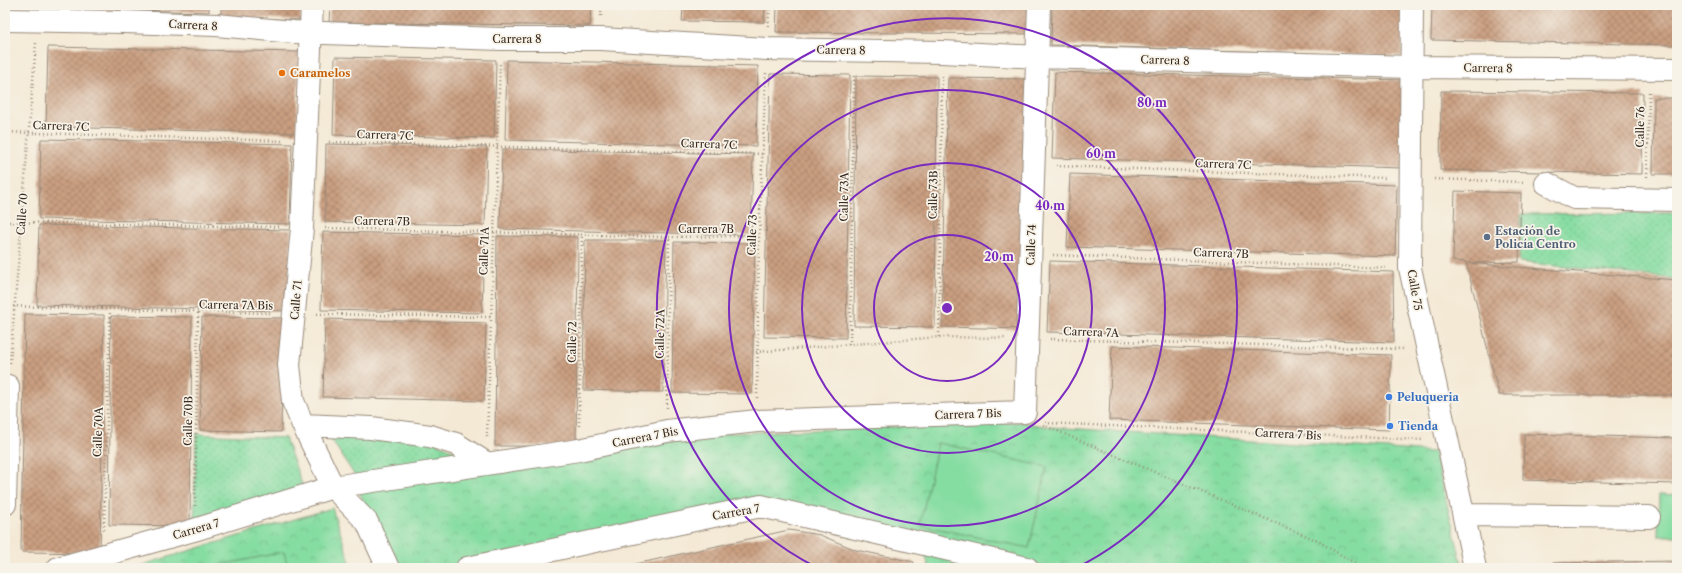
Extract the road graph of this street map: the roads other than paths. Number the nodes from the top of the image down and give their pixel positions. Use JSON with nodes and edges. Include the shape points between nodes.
{"nodes":[{"id":1,"x":312,"y":5,"type":"edge"},
{"id":2,"x":1039,"y":5,"type":"edge"},
{"id":3,"x":1412,"y":5,"type":"edge"},
{"id":4,"x":5,"y":20,"type":"edge"},
{"id":5,"x":312,"y":32,"type":"junction"},
{"id":6,"x":1038,"y":57,"type":"junction"},
{"id":7,"x":1412,"y":67,"type":"junction"},
{"id":8,"x":1677,"y":69,"type":"edge"},
{"id":9,"x":1546,"y":183,"type":"dead end"},
{"id":10,"x":1677,"y":200,"type":"edge"},
{"id":11,"x":8,"y":386,"type":"road end"},
{"id":12,"x":1032,"y":418,"type":"joint"},
{"id":13,"x":303,"y":425,"type":"junction"},
{"id":14,"x":486,"y":463,"type":"junction"},
{"id":15,"x":333,"y":487,"type":"junction"},
{"id":16,"x":5,"y":504,"type":"edge"},
{"id":17,"x":1464,"y":515,"type":"junction"},
{"id":18,"x":1649,"y":518,"type":"dead end"},
{"id":19,"x":58,"y":568,"type":"edge"},
{"id":20,"x":388,"y":568,"type":"edge"},
{"id":21,"x":467,"y":568,"type":"edge"},
{"id":22,"x":1027,"y":568,"type":"edge"},
{"id":23,"x":1475,"y":568,"type":"edge"}],
"edges":[{"from":1,"to":5,"type":"street","name":"Calle 71"},
{"from":2,"to":6,"type":"street","name":"Calle 74"},
{"from":3,"to":7,"type":"street","name":"Calle 75"},
{"from":4,"to":5,"type":"street","name":"Carrera 8","via":[[216,25]]},
{"from":5,"to":6,"type":"street","name":"Carrera 8","via":[[501,39],[601,39],[767,49],[942,52]]},
{"from":5,"to":13,"type":"street","name":"Calle 71","via":[[302,228],[289,365],[293,401]]},
{"from":6,"to":7,"type":"street","name":"Carrera 8"},
{"from":6,"to":12,"type":"street","name":"Calle 74","via":[[1028,338]]},
{"from":7,"to":8,"type":"street","name":"Carrera 8"},
{"from":7,"to":17,"type":"street","name":"Calle 75","via":[[1410,268]]},
{"from":9,"to":10,"type":"street","via":[[1574,198]]},
{"from":11,"to":16,"type":"street"},
{"from":12,"to":14,"type":"street","name":"Carrera 7 Bis","via":[[757,421],[667,431],[579,450]]},
{"from":13,"to":14,"type":"street","via":[[371,428],[430,436],[456,444]]},
{"from":13,"to":15,"type":"street","name":"Calle 71"},
{"from":14,"to":15,"type":"street","name":"Carrera 7 Bis"},
{"from":15,"to":19,"type":"street","name":"Carrera 7"},
{"from":15,"to":20,"type":"street","name":"Calle 71","via":[[367,522]]},
{"from":17,"to":18,"type":"street"},
{"from":17,"to":23,"type":"street","name":"Calle 75"},
{"from":21,"to":22,"type":"street","name":"Carrera 7","via":[[762,506]]}]}
